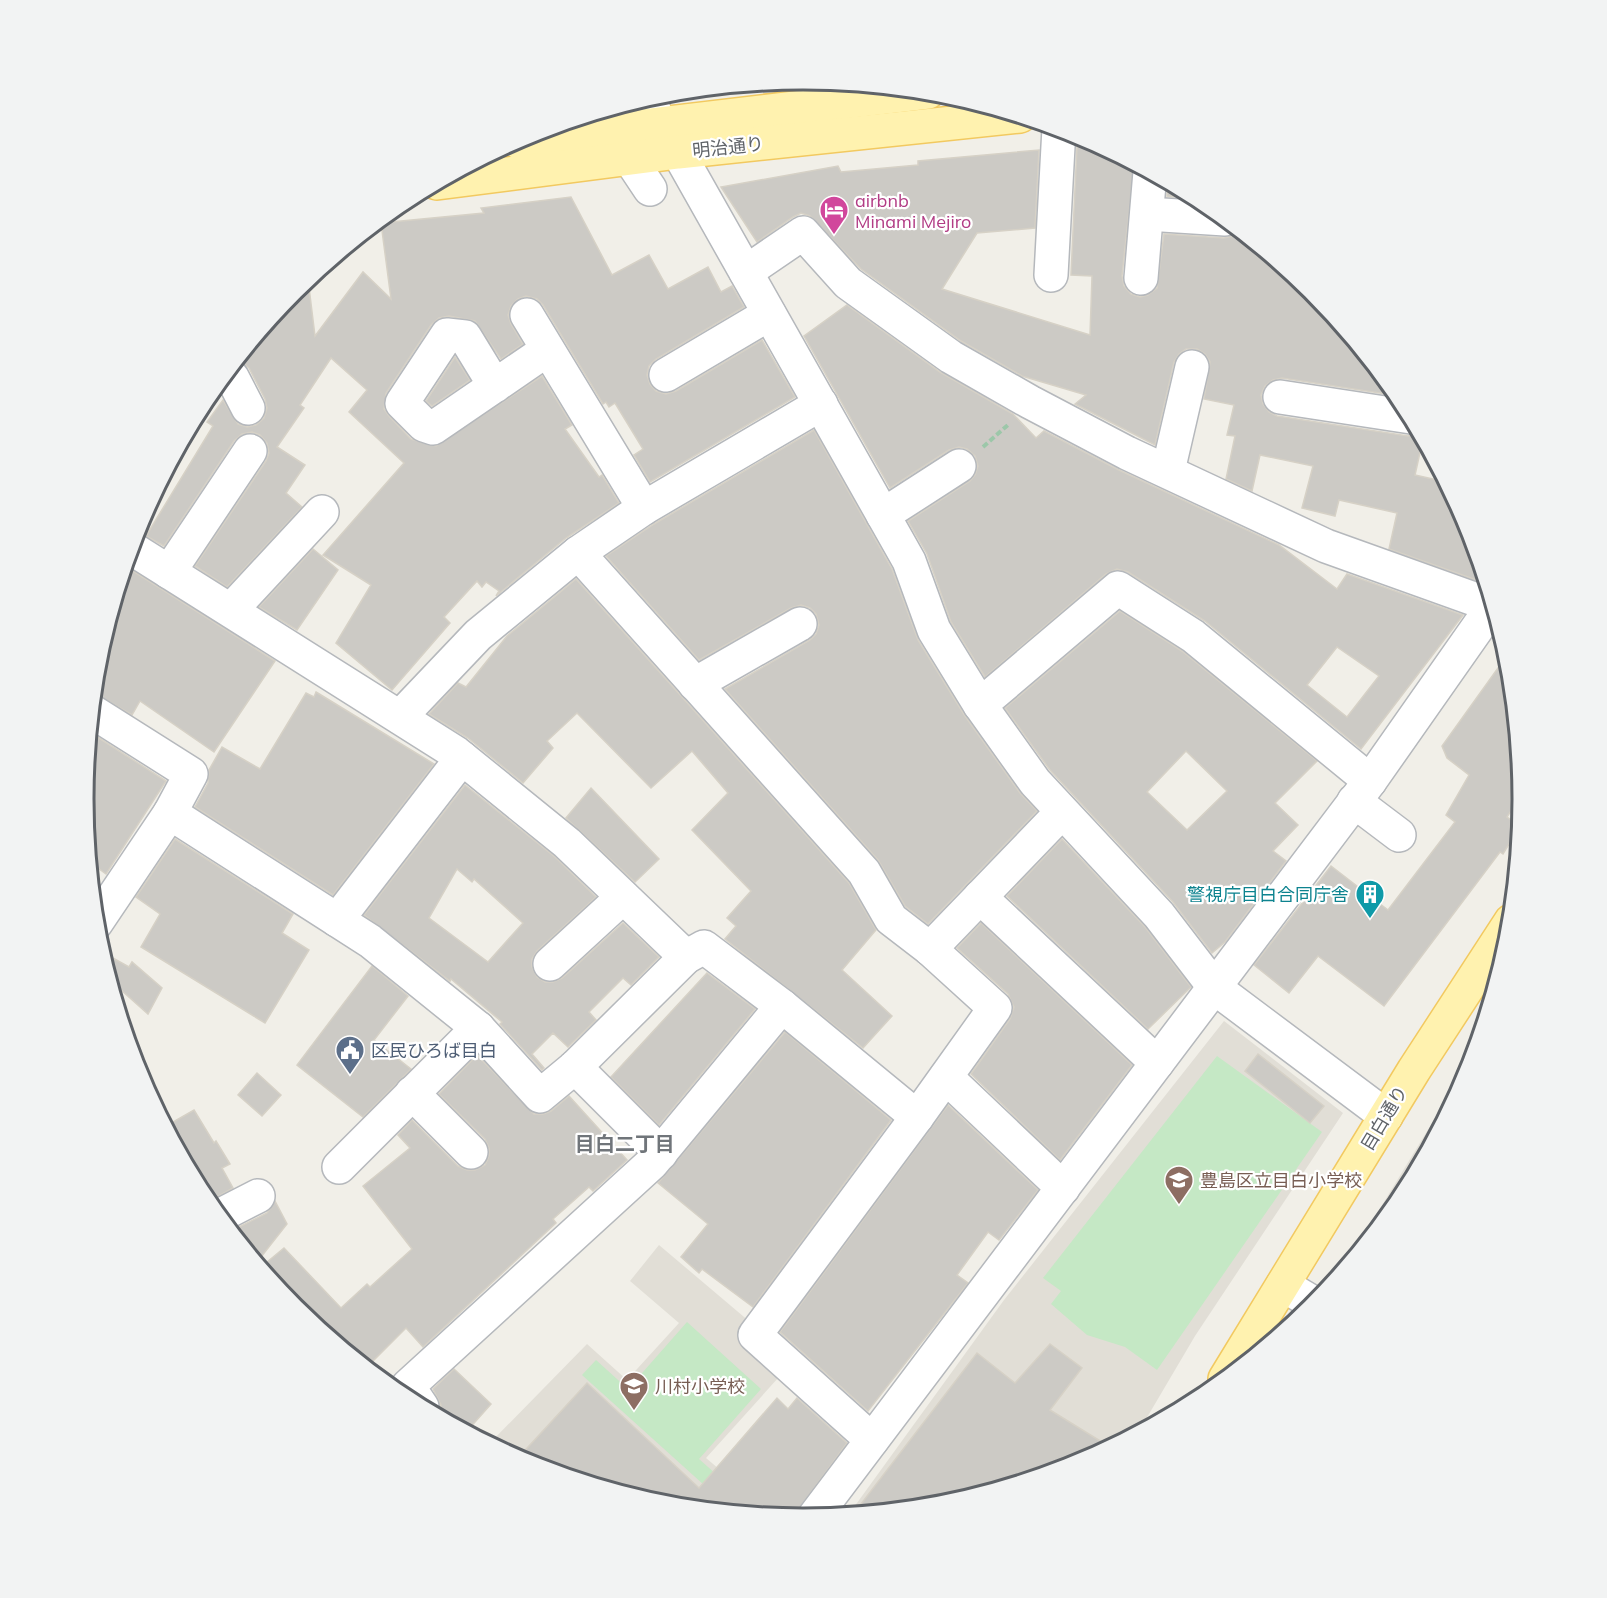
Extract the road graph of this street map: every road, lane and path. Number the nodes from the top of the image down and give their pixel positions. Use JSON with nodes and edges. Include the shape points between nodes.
{"nodes":[{"id":1,"x":885,"y":95,"type":"edge"},
{"id":2,"x":654,"y":111,"type":"edge"},
{"id":3,"x":1000,"y":118,"type":"edge"},
{"id":4,"x":576,"y":128,"type":"edge"},
{"id":5,"x":1058,"y":138,"type":"edge"},
{"id":6,"x":678,"y":152,"type":"junction"},
{"id":7,"x":630,"y":159,"type":"junction"},
{"id":8,"x":457,"y":180,"type":"edge"},
{"id":9,"x":1149,"y":180,"type":"edge"},
{"id":10,"x":650,"y":189,"type":"dead end"},
{"id":11,"x":1147,"y":214,"type":"junction"},
{"id":12,"x":1209,"y":218,"type":"edge"},
{"id":13,"x":746,"y":272,"type":"junction"},
{"id":14,"x":1051,"y":275,"type":"dead end"},
{"id":15,"x":1141,"y":278,"type":"dead end"},
{"id":16,"x":769,"y":314,"type":"junction"},
{"id":17,"x":527,"y":315,"type":"dead end"},
{"id":18,"x":547,"y":350,"type":"junction"},
{"id":19,"x":1192,"y":367,"type":"dead end"},
{"id":20,"x":666,"y":375,"type":"dead end"},
{"id":21,"x":233,"y":379,"type":"edge"},
{"id":22,"x":495,"y":386,"type":"dead end"},
{"id":23,"x":1280,"y":397,"type":"dead end"},
{"id":24,"x":1030,"y":402,"type":"junction"},
{"id":25,"x":821,"y":405,"type":"junction"},
{"id":26,"x":248,"y":408,"type":"dead end"},
{"id":27,"x":1399,"y":415,"type":"edge"},
{"id":28,"x":250,"y":450,"type":"dead end"},
{"id":29,"x":959,"y":466,"type":"joint"},
{"id":30,"x":1168,"y":471,"type":"junction"},
{"id":31,"x":644,"y":508,"type":"junction"},
{"id":32,"x":322,"y":512,"type":"dead end"},
{"id":33,"x":883,"y":515,"type":"junction"},
{"id":34,"x":139,"y":553,"type":"edge"},
{"id":35,"x":578,"y":553,"type":"junction"},
{"id":36,"x":169,"y":572,"type":"junction"},
{"id":37,"x":1485,"y":604,"type":"edge"},
{"id":38,"x":231,"y":610,"type":"junction"},
{"id":39,"x":1488,"y":614,"type":"edge"},
{"id":40,"x":800,"y":624,"type":"dead end"},
{"id":41,"x":695,"y":684,"type":"junction"},
{"id":42,"x":980,"y":705,"type":"junction"},
{"id":43,"x":100,"y":716,"type":"edge"},
{"id":44,"x":400,"y":717,"type":"junction"},
{"id":45,"x":462,"y":758,"type":"junction"},
{"id":46,"x":1362,"y":791,"type":"junction"},
{"id":47,"x":1062,"y":812,"type":"junction"},
{"id":48,"x":171,"y":813,"type":"junction"},
{"id":49,"x":1399,"y":836,"type":"dead end"},
{"id":50,"x":623,"y":897,"type":"junction"},
{"id":51,"x":980,"y":897,"type":"junction"},
{"id":52,"x":104,"y":911,"type":"edge"},
{"id":53,"x":336,"y":920,"type":"junction"},
{"id":54,"x":1498,"y":941,"type":"edge"},
{"id":55,"x":930,"y":949,"type":"junction"},
{"id":56,"x":686,"y":957,"type":"junction"},
{"id":57,"x":550,"y":964,"type":"dead end"},
{"id":58,"x":1215,"y":988,"type":"junction"},
{"id":59,"x":782,"y":1006,"type":"junction"},
{"id":60,"x":478,"y":1028,"type":"junction"},
{"id":61,"x":1158,"y":1063,"type":"junction"},
{"id":62,"x":575,"y":1067,"type":"junction"},
{"id":63,"x":946,"y":1077,"type":"junction"},
{"id":64,"x":412,"y":1093,"type":"junction"},
{"id":65,"x":1386,"y":1116,"type":"junction"},
{"id":66,"x":917,"y":1117,"type":"junction"},
{"id":67,"x":471,"y":1152,"type":"dead end"},
{"id":68,"x":661,"y":1153,"type":"junction"},
{"id":69,"x":339,"y":1167,"type":"dead end"},
{"id":70,"x":1063,"y":1188,"type":"junction"},
{"id":71,"x":258,"y":1196,"type":"dead end"},
{"id":72,"x":227,"y":1212,"type":"edge"},
{"id":73,"x":1283,"y":1285,"type":"junction"},
{"id":74,"x":1306,"y":1299,"type":"edge"},
{"id":75,"x":1238,"y":1358,"type":"edge"},
{"id":76,"x":410,"y":1389,"type":"edge"},
{"id":77,"x":872,"y":1440,"type":"junction"},
{"id":78,"x":821,"y":1507,"type":"edge"}],
"edges":[{"from":1,"to":2,"type":"main road","name":"明治通り"},
{"from":2,"to":4,"type":"main road","name":"明治通り"},
{"from":3,"to":6,"type":"main road","name":"明治通り"},
{"from":5,"to":14,"type":"street"},
{"from":6,"to":7,"type":"main road","name":"明治通り"},
{"from":6,"to":13,"type":"street"},
{"from":7,"to":8,"type":"main road","name":"明治通り"},
{"from":7,"to":10,"type":"street"},
{"from":9,"to":11,"type":"street"},
{"from":11,"to":12,"type":"street"},
{"from":11,"to":15,"type":"street"},
{"from":13,"to":16,"type":"street"},
{"from":13,"to":24,"type":"street","via":[[803,233],[848,283],[951,357]]},
{"from":16,"to":20,"type":"street"},
{"from":16,"to":25,"type":"street"},
{"from":17,"to":18,"type":"street"},
{"from":18,"to":22,"type":"street"},
{"from":18,"to":31,"type":"street"},
{"from":19,"to":30,"type":"street"},
{"from":21,"to":26,"type":"street"},
{"from":23,"to":27,"type":"street"},
{"from":24,"to":29,"type":"path"},
{"from":24,"to":30,"type":"street"},
{"from":25,"to":31,"type":"street"},
{"from":25,"to":33,"type":"street"},
{"from":28,"to":36,"type":"street"},
{"from":29,"to":33,"type":"street"},
{"from":30,"to":37,"type":"street","via":[[1326,546]]},
{"from":31,"to":35,"type":"street"},
{"from":32,"to":38,"type":"street"},
{"from":33,"to":42,"type":"street","via":[[909,561],[934,630]]},
{"from":34,"to":36,"type":"street"},
{"from":35,"to":41,"type":"street"},
{"from":35,"to":44,"type":"street","via":[[478,634]]},
{"from":36,"to":38,"type":"street"},
{"from":38,"to":44,"type":"street"},
{"from":39,"to":46,"type":"street"},
{"from":40,"to":41,"type":"street"},
{"from":41,"to":55,"type":"street","via":[[864,872],[891,919]]},
{"from":42,"to":46,"type":"street","via":[[1118,588],[1193,636]]},
{"from":42,"to":47,"type":"street","via":[[1035,782]]},
{"from":43,"to":48,"type":"street","via":[[191,774]]},
{"from":44,"to":45,"type":"street"},
{"from":45,"to":50,"type":"street","via":[[567,843]]},
{"from":45,"to":53,"type":"street"},
{"from":46,"to":49,"type":"street"},
{"from":46,"to":58,"type":"street"},
{"from":47,"to":51,"type":"street"},
{"from":47,"to":58,"type":"street","via":[[1159,915]]},
{"from":48,"to":52,"type":"street"},
{"from":48,"to":53,"type":"street"},
{"from":50,"to":56,"type":"street"},
{"from":50,"to":57,"type":"street"},
{"from":51,"to":55,"type":"street"},
{"from":51,"to":61,"type":"street"},
{"from":53,"to":60,"type":"street","via":[[370,941]]},
{"from":54,"to":65,"type":"main road","name":"目白通り"},
{"from":55,"to":63,"type":"street","via":[[995,1008]]},
{"from":56,"to":59,"type":"street","via":[[704,946]]},
{"from":56,"to":62,"type":"street"},
{"from":58,"to":61,"type":"street"},
{"from":58,"to":65,"type":"street"},
{"from":59,"to":66,"type":"street"},
{"from":59,"to":68,"type":"street"},
{"from":60,"to":62,"type":"street","via":[[540,1096]]},
{"from":60,"to":64,"type":"street"},
{"from":61,"to":70,"type":"street"},
{"from":62,"to":68,"type":"street"},
{"from":63,"to":66,"type":"street"},
{"from":63,"to":70,"type":"street"},
{"from":64,"to":67,"type":"street"},
{"from":64,"to":69,"type":"street"},
{"from":65,"to":73,"type":"main road","name":"目白通り"},
{"from":66,"to":77,"type":"street","via":[[755,1335]]},
{"from":68,"to":76,"type":"street","via":[[408,1386]]},
{"from":70,"to":77,"type":"street"},
{"from":71,"to":72,"type":"street"},
{"from":73,"to":74,"type":"street"},
{"from":73,"to":75,"type":"main road","name":"目白通り"},
{"from":77,"to":78,"type":"street"}]}
